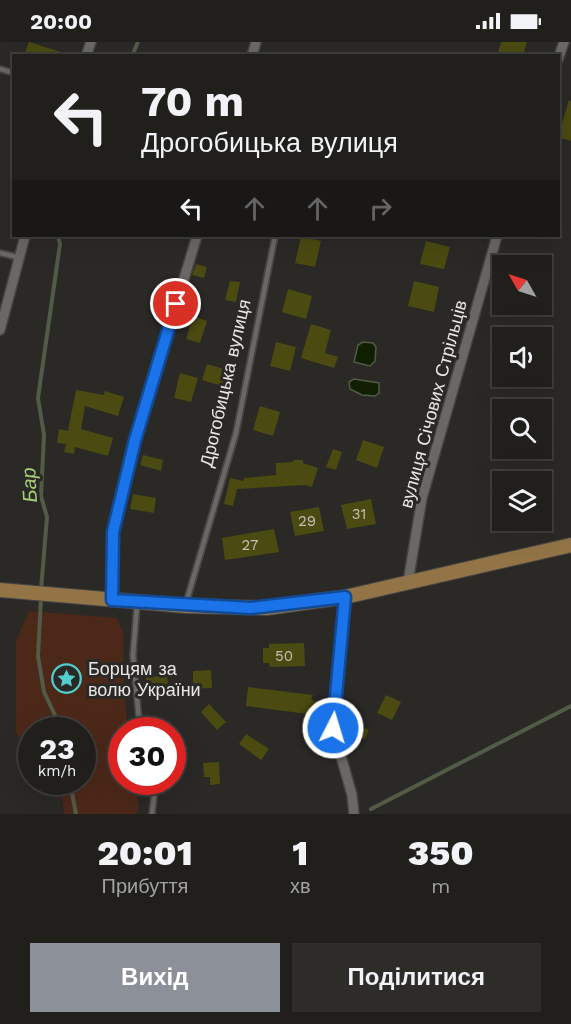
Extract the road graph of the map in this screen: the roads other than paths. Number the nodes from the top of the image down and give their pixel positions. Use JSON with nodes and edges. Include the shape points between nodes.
{"nodes":[{"id":1,"x":25,"y":237,"type":"edge"},
{"id":2,"x":197,"y":237,"type":"edge"},
{"id":3,"x":275,"y":237,"type":"edge"},
{"id":4,"x":497,"y":237,"type":"edge"},
{"id":5,"x":0,"y":253,"type":"edge"},
{"id":6,"x":17,"y":257,"type":"junction"},
{"id":7,"x":0,"y":330,"type":"edge"},
{"id":8,"x":571,"y":545,"type":"edge"},
{"id":9,"x":408,"y":582,"type":"junction"},
{"id":10,"x":0,"y":590,"type":"edge"},
{"id":11,"x":345,"y":597,"type":"junction"},
{"id":12,"x":112,"y":600,"type":"junction"},
{"id":13,"x":137,"y":602,"type":"junction"},
{"id":14,"x":186,"y":606,"type":"junction"},
{"id":15,"x":139,"y":717,"type":"edge"},
{"id":16,"x":154,"y":795,"type":"edge"},
{"id":17,"x":152,"y":814,"type":"edge"},
{"id":18,"x":354,"y":814,"type":"edge"}],
"edges":[{"from":1,"to":6,"type":"street"},
{"from":2,"to":12,"type":"street","via":[[135,440],[113,532]]},
{"from":3,"to":14,"type":"lane","name":"Дрогобицька вулиця","via":[[236,433]]},
{"from":4,"to":9,"type":"street","name":"вулиця Січових Стрільців","via":[[422,498]]},
{"from":5,"to":6,"type":"lane"},
{"from":6,"to":7,"type":"street"},
{"from":8,"to":9,"type":"main road"},
{"from":9,"to":11,"type":"main road"},
{"from":10,"to":12,"type":"main road"},
{"from":11,"to":14,"type":"main road","via":[[267,608]]},
{"from":11,"to":18,"type":"street","via":[[333,728]]},
{"from":12,"to":13,"type":"main road"},
{"from":13,"to":14,"type":"main road"},
{"from":13,"to":15,"type":"lane","via":[[133,655]]},
{"from":16,"to":17,"type":"lane"}]}
